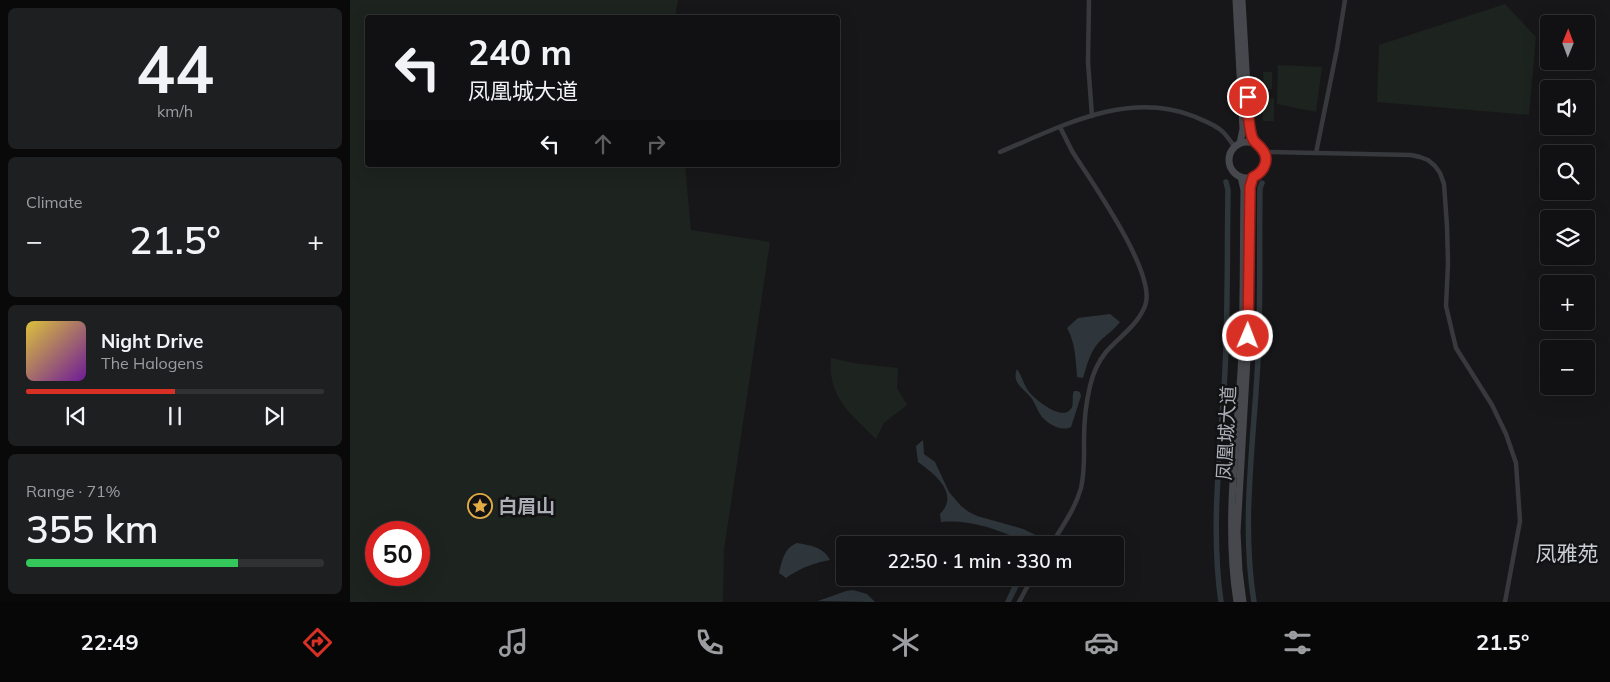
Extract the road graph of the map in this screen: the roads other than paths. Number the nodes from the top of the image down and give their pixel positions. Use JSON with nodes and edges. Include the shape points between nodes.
{"nodes":[{"id":1,"x":1090,"y":0,"type":"edge"},
{"id":2,"x":1236,"y":0,"type":"edge"},
{"id":3,"x":1242,"y":0,"type":"edge"},
{"id":4,"x":1345,"y":0,"type":"edge"},
{"id":5,"x":1092,"y":116,"type":"junction"},
{"id":6,"x":1060,"y":127,"type":"junction"},
{"id":7,"x":1254,"y":143,"type":"junction"},
{"id":8,"x":1238,"y":145,"type":"junction"},
{"id":9,"x":1000,"y":152,"type":"dead end"},
{"id":10,"x":1264,"y":152,"type":"junction"},
{"id":11,"x":1316,"y":153,"type":"junction"},
{"id":12,"x":1241,"y":177,"type":"junction"},
{"id":13,"x":1253,"y":177,"type":"junction"},
{"id":14,"x":1056,"y":536,"type":"edge"},
{"id":15,"x":1028,"y":586,"type":"edge"},
{"id":16,"x":1019,"y":602,"type":"edge"},
{"id":17,"x":1237,"y":602,"type":"edge"},
{"id":18,"x":1243,"y":602,"type":"edge"},
{"id":19,"x":1505,"y":602,"type":"edge"}],
"edges":[{"from":1,"to":5,"type":"street","via":[[1088,62]]},
{"from":2,"to":8,"type":"main road","via":[[1244,129]]},
{"from":3,"to":7,"type":"main road","via":[[1249,121]]},
{"from":4,"to":11,"type":"street"},
{"from":5,"to":6,"type":"street"},
{"from":5,"to":8,"type":"street","via":[[1140,107],[1177,111],[1222,131]]},
{"from":6,"to":9,"type":"street"},
{"from":6,"to":14,"type":"street","via":[[1124,234],[1139,266],[1147,295],[1145,307],[1138,318],[1106,352],[1092,376],[1085,420],[1081,487]]},
{"from":7,"to":8,"type":"main road"},
{"from":7,"to":10,"type":"main road"},
{"from":8,"to":12,"type":"main road","via":[[1229,158],[1229,164]]},
{"from":10,"to":11,"type":"street"},
{"from":10,"to":13,"type":"main road","via":[[1265,164]]},
{"from":11,"to":19,"type":"street","via":[[1411,156],[1428,160],[1440,173],[1444,184],[1447,226],[1446,306],[1456,348],[1492,405],[1516,464],[1520,521]]},
{"from":12,"to":13,"type":"main road"},
{"from":12,"to":17,"type":"main road","name":"凤凰城大道","via":[[1244,190],[1241,357],[1232,510]]},
{"from":13,"to":18,"type":"main road","name":"凤凰城大道","via":[[1250,187],[1247,359],[1237,524]]},
{"from":15,"to":16,"type":"street"}]}
